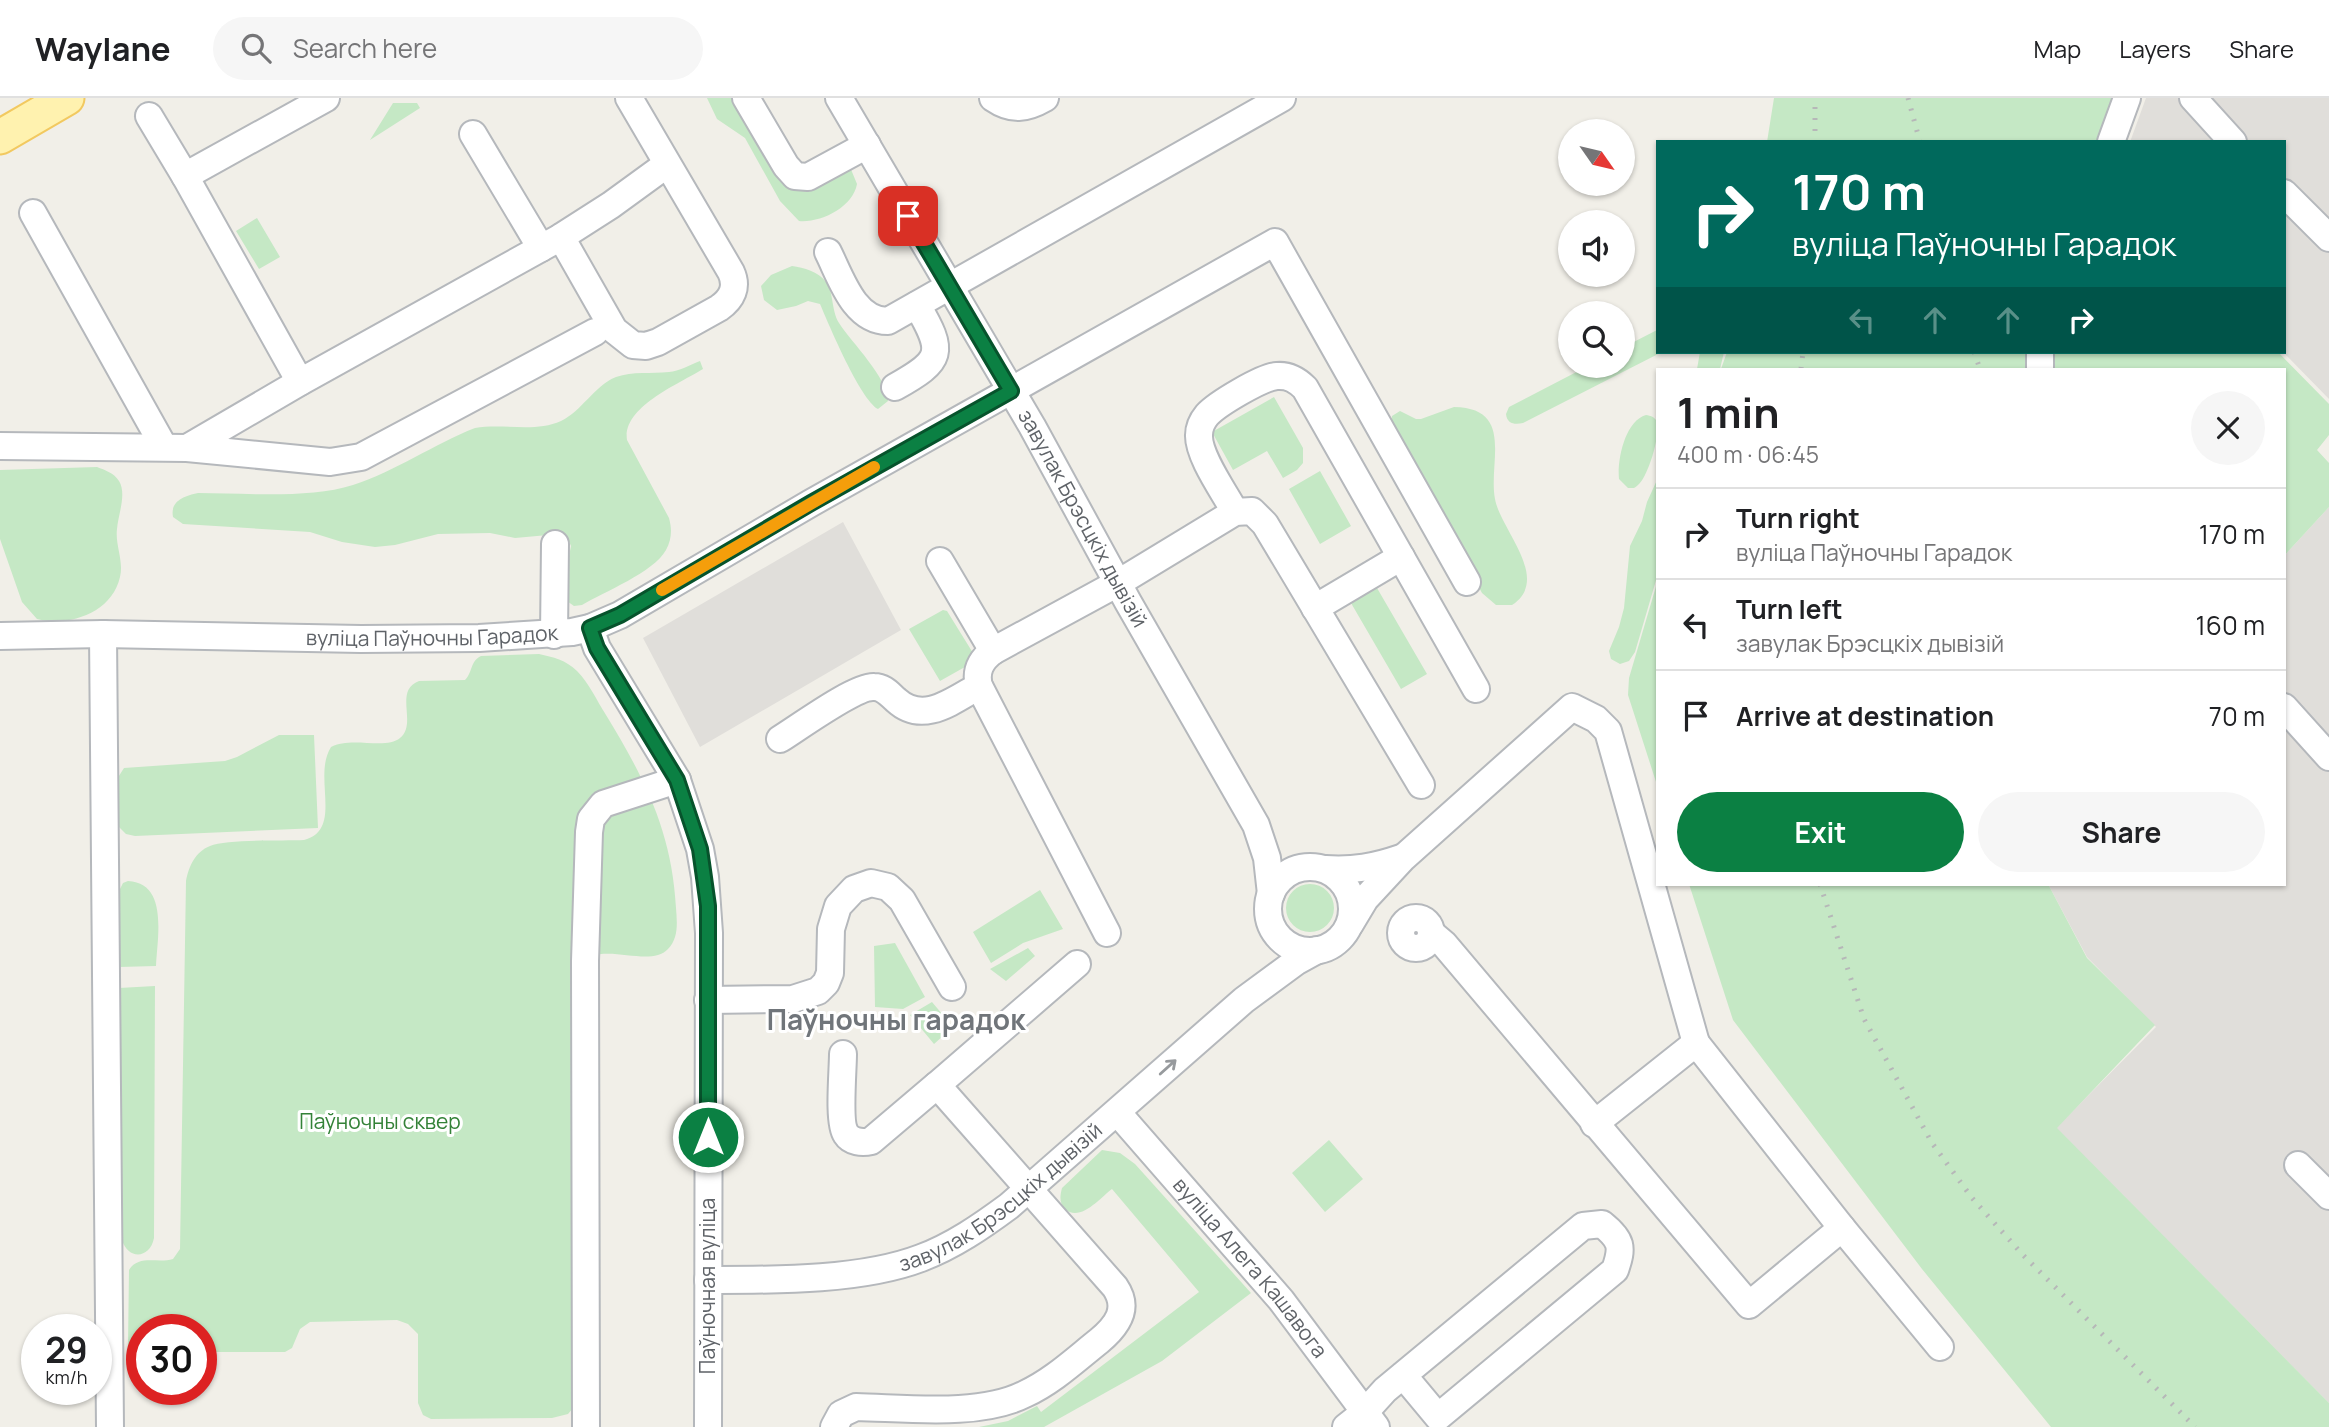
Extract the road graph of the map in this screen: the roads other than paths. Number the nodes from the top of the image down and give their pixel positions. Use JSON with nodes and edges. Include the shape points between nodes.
{"nodes":[{"id":1,"x":67,"y":98,"type":"edge"},
{"id":2,"x":326,"y":98,"type":"edge"},
{"id":3,"x":629,"y":98,"type":"edge"},
{"id":4,"x":746,"y":98,"type":"edge"},
{"id":5,"x":839,"y":98,"type":"edge"},
{"id":6,"x":993,"y":98,"type":"edge"},
{"id":7,"x":1045,"y":98,"type":"edge"},
{"id":8,"x":1282,"y":98,"type":"edge"},
{"id":9,"x":2127,"y":98,"type":"edge"},
{"id":10,"x":2193,"y":98,"type":"edge"},
{"id":11,"x":149,"y":116,"type":"dead end"},
{"id":12,"x":473,"y":134,"type":"dead end"},
{"id":13,"x":0,"y":137,"type":"edge"},
{"id":14,"x":2112,"y":140,"type":"edge"},
{"id":15,"x":2231,"y":140,"type":"edge"},
{"id":16,"x":867,"y":145,"type":"junction"},
{"id":17,"x":666,"y":165,"type":"junction"},
{"id":18,"x":185,"y":176,"type":"junction"},
{"id":19,"x":2286,"y":195,"type":"edge"},
{"id":20,"x":33,"y":213,"type":"dead end"},
{"id":21,"x":2329,"y":238,"type":"edge"},
{"id":22,"x":551,"y":242,"type":"junction"},
{"id":23,"x":828,"y":252,"type":"dead end"},
{"id":24,"x":950,"y":287,"type":"junction"},
{"id":25,"x":917,"y":305,"type":"junction"},
{"id":26,"x":595,"y":332,"type":"dead end"},
{"id":27,"x":300,"y":382,"type":"junction"},
{"id":28,"x":895,"y":387,"type":"dead end"},
{"id":29,"x":1011,"y":391,"type":"junction"},
{"id":30,"x":0,"y":446,"type":"edge"},
{"id":31,"x":176,"y":447,"type":"junction"},
{"id":32,"x":1235,"y":512,"type":"junction"},
{"id":33,"x":555,"y":544,"type":"dead end"},
{"id":34,"x":1401,"y":557,"type":"junction"},
{"id":35,"x":940,"y":561,"type":"dead end"},
{"id":36,"x":1467,"y":582,"type":"dead end"},
{"id":37,"x":1118,"y":583,"type":"junction"},
{"id":38,"x":1315,"y":608,"type":"junction"},
{"id":39,"x":590,"y":628,"type":"junction"},
{"id":40,"x":103,"y":634,"type":"junction"},
{"id":41,"x":0,"y":635,"type":"edge"},
{"id":42,"x":554,"y":635,"type":"junction"},
{"id":43,"x":993,"y":651,"type":"junction"},
{"id":44,"x":979,"y":686,"type":"junction"},
{"id":45,"x":1476,"y":689,"type":"dead end"},
{"id":46,"x":2286,"y":709,"type":"edge"},
{"id":47,"x":780,"y":739,"type":"dead end"},
{"id":48,"x":2329,"y":757,"type":"edge"},
{"id":49,"x":677,"y":780,"type":"junction"},
{"id":50,"x":1421,"y":785,"type":"dead end"},
{"id":51,"x":1260,"y":834,"type":"junction"},
{"id":52,"x":1403,"y":858,"type":"junction"},
{"id":53,"x":1320,"y":868,"type":"junction"},
{"id":54,"x":1270,"y":904,"type":"junction"},
{"id":55,"x":1350,"y":924,"type":"junction"},
{"id":56,"x":1107,"y":933,"type":"dead end"},
{"id":57,"x":1431,"y":933,"type":"dead end"},
{"id":58,"x":1317,"y":950,"type":"junction"},
{"id":59,"x":1077,"y":964,"type":"dead end"},
{"id":60,"x":952,"y":987,"type":"dead end"},
{"id":61,"x":708,"y":1000,"type":"junction"},
{"id":62,"x":1244,"y":1000,"type":"junction"},
{"id":63,"x":1696,"y":1043,"type":"junction"},
{"id":64,"x":843,"y":1055,"type":"dead end"},
{"id":65,"x":937,"y":1085,"type":"junction"},
{"id":66,"x":1117,"y":1112,"type":"junction"},
{"id":67,"x":1594,"y":1124,"type":"junction"},
{"id":68,"x":2298,"y":1165,"type":"dead end"},
{"id":69,"x":1028,"y":1190,"type":"junction"},
{"id":70,"x":2329,"y":1196,"type":"edge"},
{"id":71,"x":1842,"y":1228,"type":"junction"},
{"id":72,"x":708,"y":1280,"type":"junction"},
{"id":73,"x":1940,"y":1347,"type":"dead end"},
{"id":74,"x":1403,"y":1375,"type":"junction"},
{"id":75,"x":1362,"y":1422,"type":"edge"},
{"id":76,"x":110,"y":1427,"type":"edge"},
{"id":77,"x":586,"y":1427,"type":"edge"},
{"id":78,"x":708,"y":1427,"type":"edge"},
{"id":79,"x":834,"y":1427,"type":"edge"}],
"edges":[{"from":1,"to":13,"type":"main road"},
{"from":2,"to":18,"type":"street"},
{"from":3,"to":17,"type":"street"},
{"from":4,"to":16,"type":"street","via":[[795,176],[808,177]]},
{"from":5,"to":16,"type":"street","name":"завулак Брэсцкіх дывізій"},
{"from":6,"to":7,"type":"street","via":[[1016,108]]},
{"from":8,"to":24,"type":"street"},
{"from":9,"to":14,"type":"street"},
{"from":10,"to":15,"type":"street"},
{"from":11,"to":18,"type":"street"},
{"from":12,"to":22,"type":"street"},
{"from":16,"to":24,"type":"street","name":"завулак Брэсцкіх дывізій"},
{"from":17,"to":22,"type":"street"},
{"from":17,"to":22,"type":"street","via":[[733,278],[733,290],[719,308],[658,342],[633,345],[614,330]]},
{"from":18,"to":27,"type":"street"},
{"from":19,"to":21,"type":"street"},
{"from":20,"to":31,"type":"street"},
{"from":22,"to":27,"type":"street"},
{"from":23,"to":25,"type":"street","via":[[853,300],[869,317],[888,321]]},
{"from":24,"to":25,"type":"street"},
{"from":24,"to":29,"type":"street","name":"завулак Брэсцкіх дывізій"},
{"from":25,"to":28,"type":"street","via":[[933,333],[935,353],[924,370]]},
{"from":26,"to":31,"type":"street","via":[[361,457],[330,462]]},
{"from":27,"to":31,"type":"street"},
{"from":29,"to":36,"type":"street","name":"вуліца Паўночны Гарадок","via":[[1275,242]]},
{"from":29,"to":37,"type":"street","name":"завулак Брэсцкіх дывізій"},
{"from":29,"to":39,"type":"street","name":"вуліца Паўночны Гарадок"},
{"from":30,"to":31,"type":"street"},
{"from":32,"to":34,"type":"street","via":[[1200,445],[1203,421],[1261,381],[1293,378],[1305,388]]},
{"from":32,"to":37,"type":"street"},
{"from":32,"to":38,"type":"street","via":[[1246,510],[1261,518]]},
{"from":33,"to":42,"type":"street"},
{"from":34,"to":38,"type":"street"},
{"from":34,"to":45,"type":"street"},
{"from":35,"to":43,"type":"street"},
{"from":37,"to":43,"type":"street"},
{"from":37,"to":51,"type":"street","name":"завулак Брэсцкіх дывізій"},
{"from":38,"to":50,"type":"street"},
{"from":39,"to":42,"type":"street","name":"вуліца Паўночны Гарадок"},
{"from":39,"to":49,"type":"street","name":"Паўночная вуліца","via":[[597,648]]},
{"from":40,"to":41,"type":"street","name":"вуліца Паўночны Гарадок"},
{"from":40,"to":42,"type":"street","name":"вуліца Паўночны Гарадок","via":[[361,639]]},
{"from":40,"to":76,"type":"street"},
{"from":43,"to":44,"type":"street","via":[[980,666]]},
{"from":44,"to":47,"type":"street","via":[[937,709],[918,713],[884,689],[865,688]]},
{"from":44,"to":56,"type":"street"},
{"from":46,"to":48,"type":"street"},
{"from":49,"to":61,"type":"street","name":"Паўночная вуліца","via":[[705,877]]},
{"from":49,"to":77,"type":"street","via":[[603,804],[589,832]]},
{"from":51,"to":53,"type":"street","name":"завулак Брэсцкіх дывізій","via":[[1280,850]]},
{"from":51,"to":54,"type":"street","name":"завулак Брэсцкіх дывізій","via":[[1267,858]]},
{"from":52,"to":53,"type":"street","name":"завулак Брэсцкіх дывізій","via":[[1367,869]]},
{"from":52,"to":55,"type":"street","name":"завулак Брэсцкіх дывізій","via":[[1365,899]]},
{"from":52,"to":63,"type":"street","name":"завулак Брэсцкіх дывізій","via":[[1572,708],[1596,719],[1608,731]]},
{"from":53,"to":54,"type":"street","via":[[1293,870],[1276,884]]},
{"from":53,"to":55,"type":"street","via":[[1335,874],[1349,891]]},
{"from":54,"to":58,"type":"street","via":[[1278,935],[1285,943]]},
{"from":54,"to":62,"type":"street","name":"завулак Брэсцкіх дывізій","via":[[1266,962]]},
{"from":55,"to":58,"type":"street","via":[[1337,942]]},
{"from":57,"to":67,"type":"street"},
{"from":58,"to":62,"type":"street","name":"завулак Брэсцкіх дывізій"},
{"from":59,"to":65,"type":"street"},
{"from":60,"to":61,"type":"street","via":[[902,900],[888,887],[871,883],[854,889],[838,906],[831,929],[830,973],[818,991],[793,999]]},
{"from":61,"to":72,"type":"street","name":"Паўночная вуліца"},
{"from":66,"to":62,"type":"street","name":"завулак Брэсцкіх дывізій","one_way":true},
{"from":63,"to":67,"type":"street"},
{"from":63,"to":71,"type":"street"},
{"from":64,"to":65,"type":"street","via":[[842,1122],[845,1133],[857,1141],[876,1138]]},
{"from":65,"to":69,"type":"street"},
{"from":66,"to":69,"type":"street","name":"завулак Брэсцкіх дывізій"},
{"from":66,"to":75,"type":"street","name":"вуліца Алега Кашавога","via":[[1281,1300]]},
{"from":67,"to":71,"type":"street","via":[[1749,1305]]},
{"from":68,"to":70,"type":"street"},
{"from":69,"to":72,"type":"street","name":"завулак Брэсцкіх дывізій","via":[[967,1235],[897,1265],[825,1276]]},
{"from":69,"to":79,"type":"street","via":[[1119,1294],[1122,1309],[1111,1331],[1054,1377],[1013,1400],[975,1408],[856,1407],[841,1414]]},
{"from":71,"to":73,"type":"street"},
{"from":72,"to":78,"type":"street","name":"Паўночная вуліца"},
{"from":74,"to":74,"type":"street","via":[[1583,1226],[1602,1224],[1615,1235],[1621,1251],[1615,1270],[1438,1417]]},
{"from":74,"to":75,"type":"street","via":[[1385,1390]]}]}
